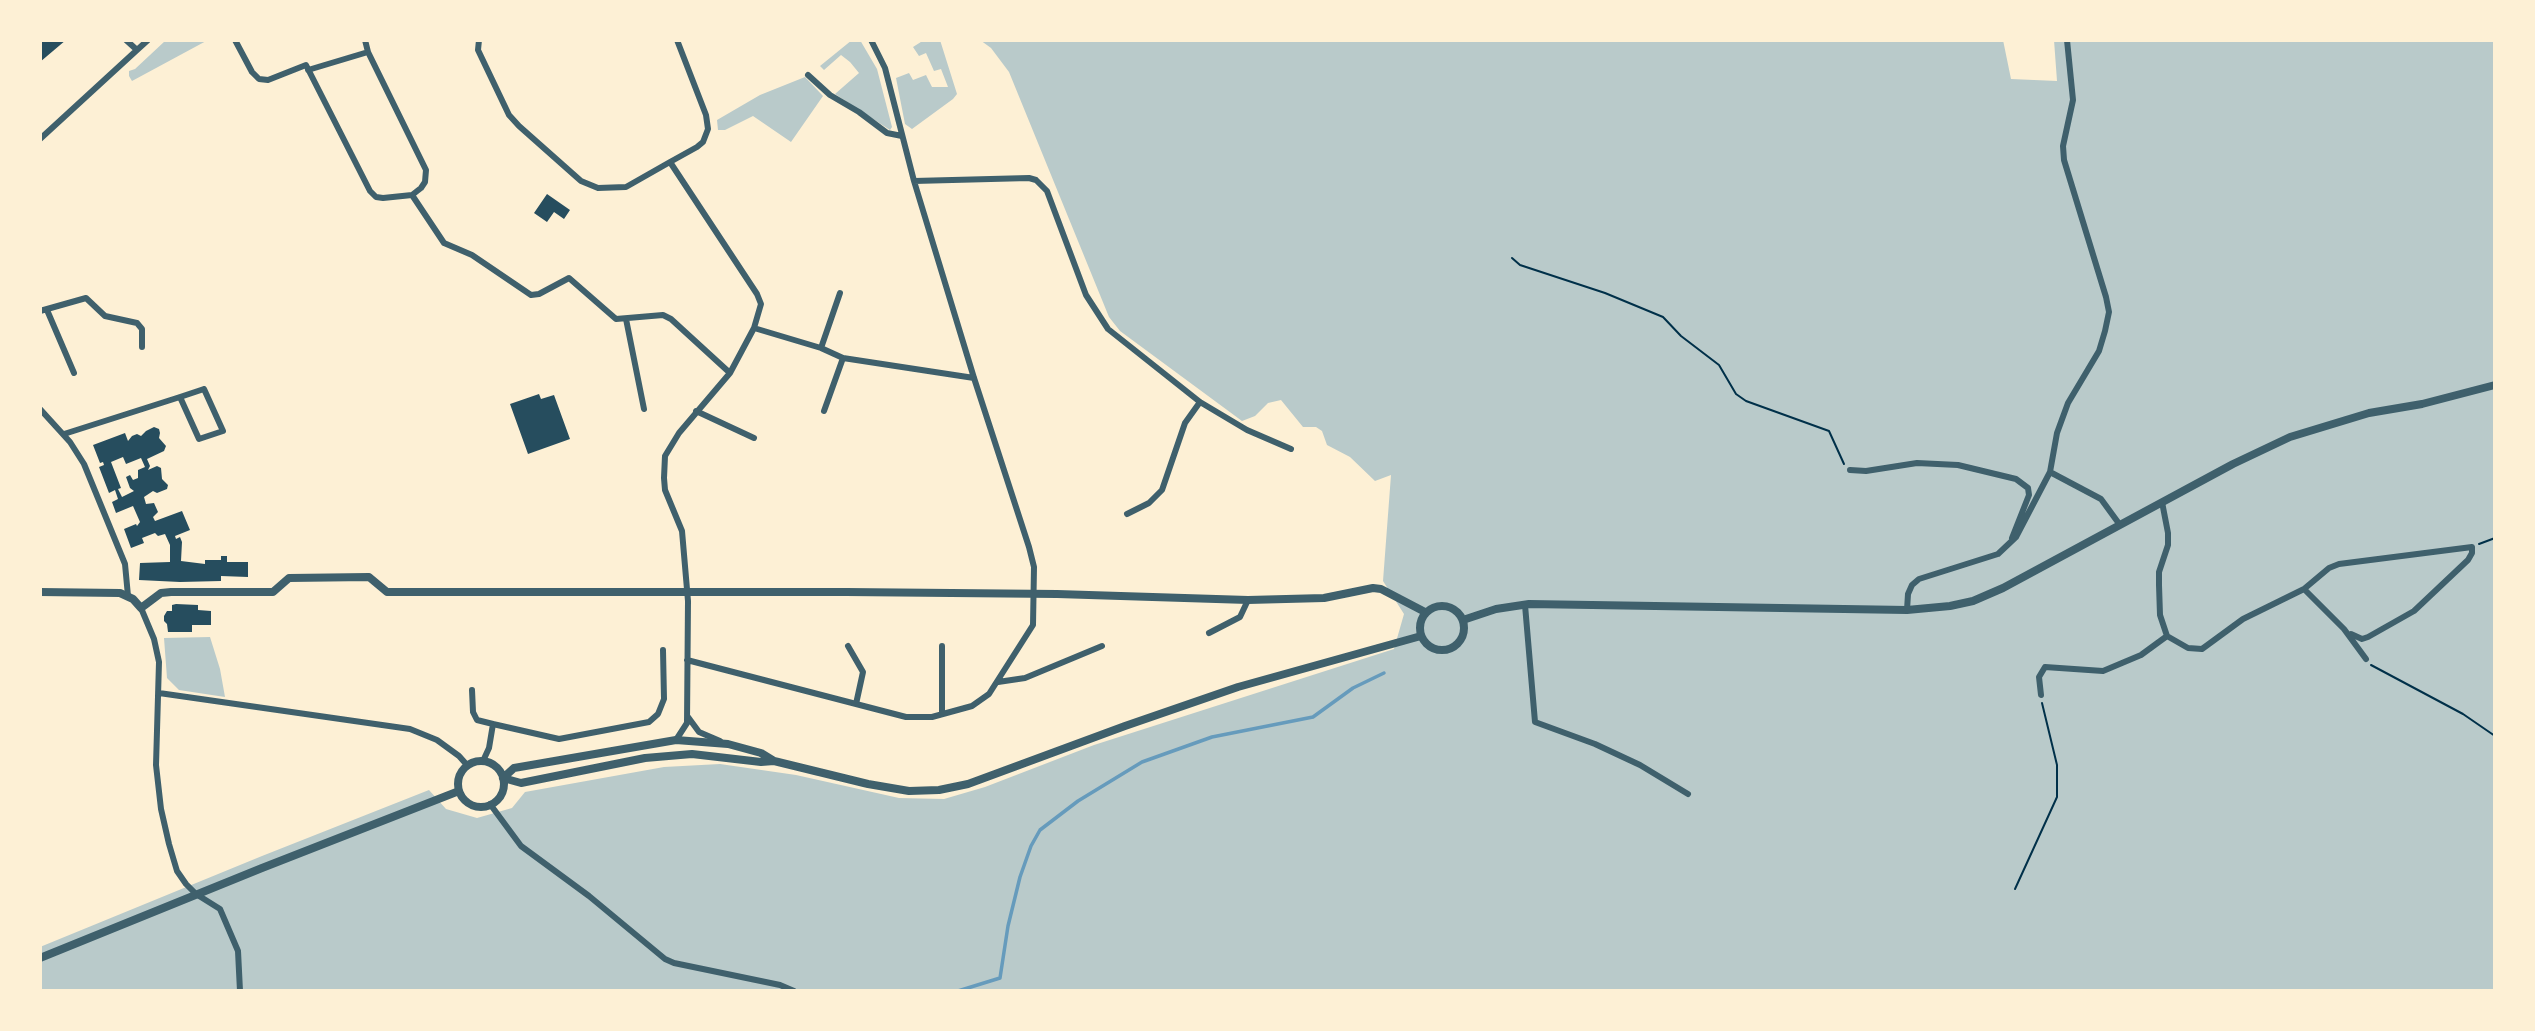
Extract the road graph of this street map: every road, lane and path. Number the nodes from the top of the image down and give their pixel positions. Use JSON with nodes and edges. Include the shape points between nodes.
{"nodes":[{"id":1,"x":127,"y":40,"type":"edge"},
{"id":2,"x":148,"y":40,"type":"edge"},
{"id":3,"x":235,"y":40,"type":"edge"},
{"id":4,"x":365,"y":40,"type":"edge"},
{"id":5,"x":479,"y":40,"type":"edge"},
{"id":6,"x":677,"y":40,"type":"edge"},
{"id":7,"x":871,"y":40,"type":"edge"},
{"id":8,"x":2067,"y":40,"type":"edge"},
{"id":9,"x":137,"y":50,"type":"junction"},
{"id":10,"x":368,"y":52,"type":"junction"},
{"id":11,"x":308,"y":70,"type":"junction"},
{"id":12,"x":807,"y":75,"type":"dead end"},
{"id":13,"x":902,"y":136,"type":"junction"},
{"id":14,"x":40,"y":139,"type":"edge"},
{"id":15,"x":670,"y":162,"type":"junction"},
{"id":16,"x":914,"y":181,"type":"junction"},
{"id":17,"x":412,"y":195,"type":"junction"},
{"id":18,"x":1513,"y":258,"type":"dead end"},
{"id":19,"x":840,"y":293,"type":"dead end"},
{"id":20,"x":44,"y":310,"type":"edge"},
{"id":21,"x":626,"y":319,"type":"junction"},
{"id":22,"x":754,"y":328,"type":"junction"},
{"id":23,"x":142,"y":347,"type":"dead end"},
{"id":24,"x":821,"y":348,"type":"junction"},
{"id":25,"x":843,"y":358,"type":"junction"},
{"id":26,"x":74,"y":373,"type":"dead end"},
{"id":27,"x":730,"y":373,"type":"junction"},
{"id":28,"x":974,"y":378,"type":"junction"},
{"id":29,"x":2495,"y":385,"type":"edge"},
{"id":30,"x":180,"y":397,"type":"junction"},
{"id":31,"x":1200,"y":402,"type":"junction"},
{"id":32,"x":40,"y":409,"type":"edge"},
{"id":33,"x":644,"y":409,"type":"dead end"},
{"id":34,"x":696,"y":411,"type":"junction"},
{"id":35,"x":824,"y":411,"type":"dead end"},
{"id":36,"x":43,"y":418,"type":"edge"},
{"id":37,"x":64,"y":434,"type":"junction"},
{"id":38,"x":754,"y":438,"type":"dead end"},
{"id":39,"x":1291,"y":449,"type":"dead end"},
{"id":40,"x":1850,"y":470,"type":"joint"},
{"id":41,"x":2050,"y":472,"type":"junction"},
{"id":42,"x":2162,"y":502,"type":"junction"},
{"id":43,"x":1127,"y":514,"type":"dead end"},
{"id":44,"x":2120,"y":525,"type":"junction"},
{"id":45,"x":2495,"y":538,"type":"edge"},
{"id":46,"x":2008,"y":546,"type":"junction"},
{"id":47,"x":2472,"y":547,"type":"junction"},
{"id":48,"x":2304,"y":589,"type":"junction"},
{"id":49,"x":686,"y":591,"type":"junction"},
{"id":50,"x":40,"y":592,"type":"edge"},
{"id":51,"x":1034,"y":594,"type":"junction"},
{"id":52,"x":128,"y":596,"type":"junction"},
{"id":53,"x":1248,"y":600,"type":"junction"},
{"id":54,"x":1525,"y":605,"type":"junction"},
{"id":55,"x":141,"y":608,"type":"junction"},
{"id":56,"x":1907,"y":610,"type":"junction"},
{"id":57,"x":1425,"y":612,"type":"junction"},
{"id":58,"x":1463,"y":620,"type":"junction"},
{"id":59,"x":2344,"y":629,"type":"junction"},
{"id":60,"x":1209,"y":633,"type":"dead end"},
{"id":61,"x":1421,"y":636,"type":"junction"},
{"id":62,"x":2167,"y":636,"type":"junction"},
{"id":63,"x":848,"y":646,"type":"dead end"},
{"id":64,"x":942,"y":646,"type":"dead end"},
{"id":65,"x":1102,"y":646,"type":"dead end"},
{"id":66,"x":663,"y":650,"type":"dead end"},
{"id":67,"x":2366,"y":659,"type":"joint"},
{"id":68,"x":687,"y":660,"type":"junction"},
{"id":69,"x":998,"y":682,"type":"junction"},
{"id":70,"x":472,"y":691,"type":"dead end"},
{"id":71,"x":159,"y":693,"type":"junction"},
{"id":72,"x":2041,"y":695,"type":"joint"},
{"id":73,"x":856,"y":704,"type":"junction"},
{"id":74,"x":943,"y":714,"type":"junction"},
{"id":75,"x":687,"y":715,"type":"junction"},
{"id":76,"x":493,"y":724,"type":"junction"},
{"id":77,"x":2495,"y":736,"type":"edge"},
{"id":78,"x":676,"y":740,"type":"junction"},
{"id":79,"x":728,"y":744,"type":"junction"},
{"id":80,"x":645,"y":758,"type":"junction"},
{"id":81,"x":483,"y":761,"type":"junction"},
{"id":82,"x":774,"y":761,"type":"junction"},
{"id":83,"x":467,"y":765,"type":"junction"},
{"id":84,"x":503,"y":778,"type":"junction"},
{"id":85,"x":459,"y":791,"type":"junction"},
{"id":86,"x":1688,"y":794,"type":"dead end"},
{"id":87,"x":491,"y":804,"type":"junction"},
{"id":88,"x":2014,"y":889,"type":"dead end"},
{"id":89,"x":195,"y":894,"type":"junction"},
{"id":90,"x":40,"y":958,"type":"edge"},
{"id":91,"x":240,"y":991,"type":"edge"},
{"id":92,"x":794,"y":991,"type":"edge"}],
"edges":[{"from":1,"to":9,"type":"street"},
{"from":2,"to":9,"type":"street"},
{"from":3,"to":11,"type":"street","via":[[259,79],[268,80],[306,65]]},
{"from":4,"to":10,"type":"street"},
{"from":5,"to":15,"type":"street","via":[[478,50],[509,114],[581,181],[598,188],[625,187]]},
{"from":6,"to":15,"type":"street","via":[[708,129],[703,142]]},
{"from":7,"to":13,"type":"street","via":[[885,68]]},
{"from":8,"to":41,"type":"street","via":[[2073,100],[2064,160],[2109,312],[2099,351],[2063,415]]},
{"from":9,"to":14,"type":"street"},
{"from":10,"to":11,"type":"street"},
{"from":10,"to":17,"type":"street","via":[[426,170],[425,182]]},
{"from":11,"to":17,"type":"street","via":[[373,195]]},
{"from":12,"to":13,"type":"street","via":[[830,96],[887,133]]},
{"from":13,"to":16,"type":"street"},
{"from":15,"to":22,"type":"street","via":[[757,294],[760,310]]},
{"from":16,"to":28,"type":"street"},
{"from":16,"to":31,"type":"street","via":[[1036,180],[1047,191],[1086,295],[1108,329]]},
{"from":17,"to":21,"type":"street","via":[[444,243],[472,254],[527,293],[538,294],[569,278],[611,317]]},
{"from":18,"to":40,"type":"path","via":[[1520,265],[1663,317],[1719,365],[1736,394],[1746,401],[1829,431]]},
{"from":19,"to":24,"type":"street"},
{"from":20,"to":23,"type":"street","via":[[86,298],[105,316],[137,323],[142,329]]},
{"from":20,"to":26,"type":"street"},
{"from":21,"to":27,"type":"street","via":[[655,314],[670,319]]},
{"from":21,"to":33,"type":"street"},
{"from":22,"to":24,"type":"street"},
{"from":22,"to":27,"type":"street"},
{"from":24,"to":25,"type":"street"},
{"from":25,"to":28,"type":"street"},
{"from":25,"to":35,"type":"street"},
{"from":27,"to":34,"type":"street"},
{"from":28,"to":51,"type":"street","via":[[1029,547]]},
{"from":29,"to":42,"type":"street","via":[[2369,413],[2290,437]]},
{"from":30,"to":30,"type":"street","via":[[199,439],[223,431],[204,389]]},
{"from":30,"to":37,"type":"street"},
{"from":31,"to":39,"type":"street"},
{"from":31,"to":43,"type":"street","via":[[1185,422],[1161,490],[1149,503]]},
{"from":32,"to":36,"type":"street"},
{"from":34,"to":38,"type":"street"},
{"from":34,"to":49,"type":"street","via":[[670,445],[664,466],[666,490],[682,531]]},
{"from":36,"to":37,"type":"street"},
{"from":37,"to":52,"type":"street","via":[[84,464],[125,564]]},
{"from":40,"to":46,"type":"street","via":[[1917,463],[1958,465],[2015,479],[2028,488],[2029,495]]},
{"from":41,"to":44,"type":"street","via":[[2101,499]]},
{"from":41,"to":46,"type":"street"},
{"from":42,"to":44,"type":"street"},
{"from":42,"to":62,"type":"street","via":[[2168,545],[2158,585]]},
{"from":44,"to":56,"type":"street","via":[[1973,601]]},
{"from":45,"to":47,"type":"path"},
{"from":46,"to":56,"type":"street","via":[[1989,557],[1919,579],[1912,585]]},
{"from":47,"to":48,"type":"street","via":[[2339,564]]},
{"from":47,"to":59,"type":"street","via":[[2468,560],[2414,611],[2368,637],[2356,637]]},
{"from":48,"to":59,"type":"street"},
{"from":48,"to":62,"type":"street","via":[[2243,619],[2202,649],[2188,648]]},
{"from":49,"to":51,"type":"street"},
{"from":49,"to":55,"type":"street","via":[[387,592],[369,577],[289,578],[273,592],[161,593]]},
{"from":49,"to":68,"type":"street"},
{"from":50,"to":52,"type":"street"},
{"from":51,"to":53,"type":"street"},
{"from":51,"to":69,"type":"street","via":[[1031,630]]},
{"from":52,"to":55,"type":"street"},
{"from":53,"to":57,"type":"street","via":[[1324,598],[1381,589]]},
{"from":53,"to":60,"type":"street","via":[[1240,617]]},
{"from":54,"to":56,"type":"street"},
{"from":54,"to":58,"type":"street"},
{"from":54,"to":86,"type":"street","via":[[1535,722],[1629,760]]},
{"from":55,"to":71,"type":"street","via":[[157,651]]},
{"from":57,"to":58,"type":"street","via":[[1447,606]]},
{"from":57,"to":61,"type":"street"},
{"from":58,"to":61,"type":"street","via":[[1463,636],[1452,648],[1433,649]]},
{"from":59,"to":67,"type":"street"},
{"from":61,"to":82,"type":"street","via":[[1238,687],[968,784],[939,790],[867,784]]},
{"from":62,"to":72,"type":"street","via":[[2141,655],[2103,671],[2045,667],[2039,677]]},
{"from":63,"to":73,"type":"street","via":[[863,672]]},
{"from":64,"to":74,"type":"street"},
{"from":65,"to":69,"type":"street","via":[[1025,678]]},
{"from":66,"to":76,"type":"street","via":[[664,699],[649,722],[559,739]]},
{"from":67,"to":77,"type":"path"},
{"from":68,"to":73,"type":"street"},
{"from":68,"to":75,"type":"street"},
{"from":69,"to":74,"type":"street","via":[[978,702]]},
{"from":70,"to":76,"type":"street","via":[[477,720]]},
{"from":71,"to":83,"type":"street","via":[[410,729],[437,740]]},
{"from":71,"to":89,"type":"street","via":[[156,765],[161,809],[177,871]]},
{"from":72,"to":88,"type":"path","via":[[2056,765],[2057,797]]},
{"from":73,"to":74,"type":"street","via":[[906,717]]},
{"from":75,"to":78,"type":"street"},
{"from":75,"to":79,"type":"street","via":[[699,732]]},
{"from":76,"to":81,"type":"street"},
{"from":78,"to":79,"type":"street"},
{"from":78,"to":80,"type":"street"},
{"from":78,"to":84,"type":"street","via":[[514,768]]},
{"from":79,"to":82,"type":"street"},
{"from":80,"to":82,"type":"street","via":[[692,754]]},
{"from":80,"to":84,"type":"street","via":[[521,783]]},
{"from":81,"to":83,"type":"street"},
{"from":81,"to":84,"type":"street","via":[[498,769]]},
{"from":83,"to":85,"type":"street","via":[[459,777]]},
{"from":84,"to":87,"type":"street","via":[[501,793]]},
{"from":85,"to":87,"type":"street","via":[[468,803]]},
{"from":85,"to":89,"type":"street"},
{"from":87,"to":92,"type":"street","via":[[521,846],[665,959]]},
{"from":89,"to":90,"type":"street"},
{"from":89,"to":91,"type":"street","via":[[220,909],[232,934],[238,951]]}]}
